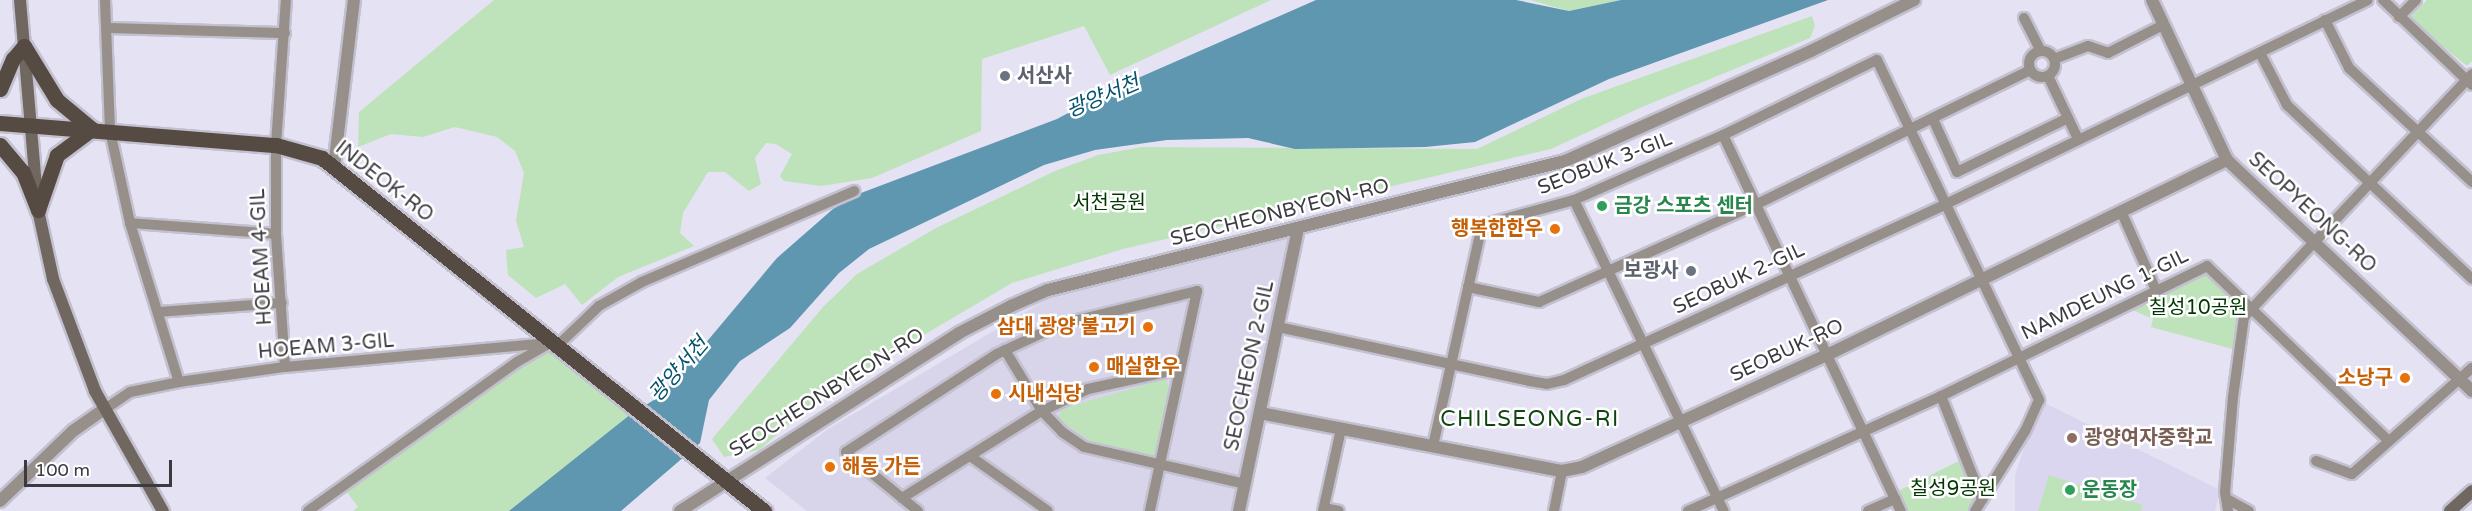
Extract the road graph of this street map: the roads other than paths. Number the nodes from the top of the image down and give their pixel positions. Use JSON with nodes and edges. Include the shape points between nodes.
{"nodes":[{"id":1,"x":20,"y":0,"type":"edge"},
{"id":2,"x":105,"y":0,"type":"edge"},
{"id":3,"x":286,"y":0,"type":"edge"},
{"id":4,"x":354,"y":0,"type":"edge"},
{"id":5,"x":1914,"y":0,"type":"edge"},
{"id":6,"x":2152,"y":0,"type":"edge"},
{"id":7,"x":2367,"y":0,"type":"edge"},
{"id":8,"x":2383,"y":0,"type":"edge"},
{"id":9,"x":2416,"y":0,"type":"edge"},
{"id":10,"x":2399,"y":17,"type":"junction"},
{"id":11,"x":2024,"y":18,"type":"dead end"},
{"id":12,"x":2325,"y":20,"type":"junction"},
{"id":13,"x":2163,"y":25,"type":"junction"},
{"id":14,"x":106,"y":28,"type":"junction"},
{"id":15,"x":285,"y":33,"type":"junction"},
{"id":16,"x":24,"y":46,"type":"junction"},
{"id":17,"x":2041,"y":51,"type":"junction"},
{"id":18,"x":2260,"y":53,"type":"junction"},
{"id":19,"x":2054,"y":59,"type":"junction"},
{"id":20,"x":2030,"y":70,"type":"junction"},
{"id":21,"x":2048,"y":76,"type":"junction"},
{"id":22,"x":2470,"y":80,"type":"edge"},
{"id":23,"x":2194,"y":85,"type":"junction"},
{"id":24,"x":0,"y":89,"type":"edge"},
{"id":25,"x":2068,"y":118,"type":"junction"},
{"id":26,"x":1934,"y":119,"type":"junction"},
{"id":27,"x":0,"y":123,"type":"edge"},
{"id":28,"x":31,"y":123,"type":"junction"},
{"id":29,"x":92,"y":129,"type":"junction"},
{"id":30,"x":1910,"y":130,"type":"junction"},
{"id":31,"x":110,"y":131,"type":"junction"},
{"id":32,"x":2418,"y":131,"type":"junction"},
{"id":33,"x":1723,"y":135,"type":"junction"},
{"id":34,"x":2078,"y":139,"type":"junction"},
{"id":35,"x":0,"y":145,"type":"edge"},
{"id":36,"x":276,"y":145,"type":"junction"},
{"id":37,"x":2227,"y":160,"type":"junction"},
{"id":38,"x":334,"y":167,"type":"junction"},
{"id":39,"x":2472,"y":182,"type":"edge"},
{"id":40,"x":2369,"y":184,"type":"junction"},
{"id":41,"x":854,"y":190,"type":"dead end"},
{"id":42,"x":1574,"y":200,"type":"junction"},
{"id":43,"x":1948,"y":203,"type":"junction"},
{"id":44,"x":1757,"y":204,"type":"junction"},
{"id":45,"x":38,"y":210,"type":"junction"},
{"id":46,"x":2121,"y":211,"type":"junction"},
{"id":47,"x":130,"y":224,"type":"junction"},
{"id":48,"x":1298,"y":229,"type":"junction"},
{"id":49,"x":276,"y":234,"type":"junction"},
{"id":50,"x":2314,"y":242,"type":"junction"},
{"id":51,"x":1608,"y":272,"type":"junction"},
{"id":52,"x":1790,"y":274,"type":"junction"},
{"id":53,"x":1983,"y":279,"type":"junction"},
{"id":54,"x":2472,"y":279,"type":"edge"},
{"id":55,"x":1468,"y":287,"type":"junction"},
{"id":56,"x":2156,"y":290,"type":"junction"},
{"id":57,"x":282,"y":303,"type":"junction"},
{"id":58,"x":2249,"y":307,"type":"junction"},
{"id":59,"x":158,"y":312,"type":"junction"},
{"id":60,"x":1278,"y":327,"type":"junction"},
{"id":61,"x":1643,"y":344,"type":"junction"},
{"id":62,"x":555,"y":348,"type":"junction"},
{"id":63,"x":1005,"y":350,"type":"junction"},
{"id":64,"x":1829,"y":354,"type":"junction"},
{"id":65,"x":2018,"y":356,"type":"junction"},
{"id":66,"x":1451,"y":364,"type":"junction"},
{"id":67,"x":285,"y":368,"type":"junction"},
{"id":68,"x":2472,"y":368,"type":"edge"},
{"id":69,"x":1179,"y":369,"type":"junction"},
{"id":70,"x":2460,"y":379,"type":"junction"},
{"id":71,"x":179,"y":382,"type":"junction"},
{"id":72,"x":2472,"y":391,"type":"edge"},
{"id":73,"x":1941,"y":396,"type":"junction"},
{"id":74,"x":105,"y":409,"type":"junction"},
{"id":75,"x":1042,"y":411,"type":"junction"},
{"id":76,"x":1260,"y":413,"type":"junction"},
{"id":77,"x":1682,"y":422,"type":"junction"},
{"id":78,"x":1341,"y":429,"type":"junction"},
{"id":79,"x":1862,"y":430,"type":"junction"},
{"id":80,"x":2389,"y":441,"type":"junction"},
{"id":81,"x":1433,"y":446,"type":"junction"},
{"id":82,"x":970,"y":456,"type":"junction"},
{"id":83,"x":2316,"y":461,"type":"dead end"},
{"id":84,"x":1160,"y":465,"type":"junction"},
{"id":85,"x":1562,"y":471,"type":"junction"},
{"id":86,"x":724,"y":480,"type":"junction"},
{"id":87,"x":1245,"y":484,"type":"junction"},
{"id":88,"x":2472,"y":491,"type":"edge"},
{"id":89,"x":1716,"y":496,"type":"junction"},
{"id":90,"x":902,"y":498,"type":"junction"},
{"id":91,"x":1895,"y":499,"type":"junction"},
{"id":92,"x":1982,"y":499,"type":"junction"},
{"id":93,"x":2227,"y":499,"type":"junction"},
{"id":94,"x":0,"y":501,"type":"edge"},
{"id":95,"x":1324,"y":509,"type":"edge"},
{"id":96,"x":163,"y":511,"type":"edge"},
{"id":97,"x":308,"y":511,"type":"edge"},
{"id":98,"x":680,"y":511,"type":"edge"},
{"id":99,"x":764,"y":511,"type":"edge"},
{"id":100,"x":918,"y":511,"type":"edge"},
{"id":101,"x":1048,"y":511,"type":"edge"},
{"id":102,"x":1150,"y":511,"type":"edge"},
{"id":103,"x":1239,"y":511,"type":"edge"},
{"id":104,"x":1339,"y":511,"type":"edge"},
{"id":105,"x":1554,"y":511,"type":"edge"},
{"id":106,"x":1688,"y":511,"type":"edge"},
{"id":107,"x":1724,"y":511,"type":"edge"},
{"id":108,"x":1868,"y":511,"type":"edge"},
{"id":109,"x":1901,"y":511,"type":"edge"},
{"id":110,"x":1975,"y":511,"type":"edge"},
{"id":111,"x":2229,"y":511,"type":"edge"},
{"id":112,"x":2249,"y":511,"type":"edge"},
{"id":113,"x":2450,"y":511,"type":"edge"}],
"edges":[{"from":1,"to":16,"type":"main road"},
{"from":2,"to":14,"type":"street"},
{"from":3,"to":15,"type":"street","name":"HOEAM 4-GIL"},
{"from":4,"to":38,"type":"street"},
{"from":5,"to":48,"type":"street","name":"SEOCHEONBYEON-RO","via":[[1811,51],[1565,161]]},
{"from":6,"to":13,"type":"street","name":"SEOPYEONG-RO"},
{"from":7,"to":12,"type":"street","name":"SEOBUK 2-GIL"},
{"from":8,"to":10,"type":"street"},
{"from":9,"to":10,"type":"street"},
{"from":10,"to":22,"type":"street"},
{"from":11,"to":17,"type":"street"},
{"from":12,"to":18,"type":"street","name":"SEOBUK 2-GIL"},
{"from":12,"to":32,"type":"street","via":[[2349,68]]},
{"from":13,"to":19,"type":"street","via":[[2108,53],[2088,45]]},
{"from":13,"to":23,"type":"street","name":"SEOPYEONG-RO"},
{"from":14,"to":15,"type":"street"},
{"from":14,"to":31,"type":"street"},
{"from":15,"to":36,"type":"street","name":"HOEAM 4-GIL"},
{"from":16,"to":24,"type":"main road","via":[[13,59]]},
{"from":16,"to":28,"type":"main road"},
{"from":16,"to":29,"type":"main road","via":[[57,100]]},
{"from":17,"to":19,"type":"street"},
{"from":17,"to":20,"type":"street","via":[[2031,58]]},
{"from":18,"to":23,"type":"street","name":"SEOBUK 2-GIL"},
{"from":18,"to":40,"type":"street","via":[[2287,105]]},
{"from":19,"to":21,"type":"street","via":[[2055,67]]},
{"from":20,"to":21,"type":"street","via":[[2036,76]]},
{"from":20,"to":26,"type":"street"},
{"from":21,"to":25,"type":"street"},
{"from":22,"to":32,"type":"street"},
{"from":23,"to":34,"type":"street","name":"SEOBUK 2-GIL"},
{"from":23,"to":37,"type":"street","name":"SEOPYEONG-RO"},
{"from":25,"to":26,"type":"street","via":[[1957,172]]},
{"from":25,"to":34,"type":"street"},
{"from":26,"to":30,"type":"street"},
{"from":27,"to":28,"type":"main road","name":"INDEOK-RO"},
{"from":28,"to":29,"type":"main road","name":"INDEOK-RO"},
{"from":28,"to":45,"type":"main road"},
{"from":29,"to":31,"type":"main road","name":"INDEOK-RO"},
{"from":29,"to":45,"type":"main road","via":[[57,154]]},
{"from":30,"to":33,"type":"street","name":"SEOBUK 3-GIL","via":[[1877,60]]},
{"from":30,"to":43,"type":"street"},
{"from":30,"to":44,"type":"street"},
{"from":31,"to":36,"type":"main road","name":"INDEOK-RO"},
{"from":31,"to":47,"type":"street"},
{"from":32,"to":39,"type":"street"},
{"from":32,"to":40,"type":"street"},
{"from":33,"to":42,"type":"street","name":"SEOBUK 3-GIL"},
{"from":33,"to":44,"type":"street"},
{"from":34,"to":43,"type":"street","name":"SEOBUK 2-GIL"},
{"from":35,"to":45,"type":"main road","via":[[23,172]]},
{"from":36,"to":38,"type":"main road","name":"INDEOK-RO","via":[[309,153]]},
{"from":36,"to":49,"type":"street","name":"HOEAM 4-GIL"},
{"from":37,"to":46,"type":"street","name":"SEOBUK-RO"},
{"from":37,"to":50,"type":"street","name":"SEOPYEONG-RO"},
{"from":38,"to":62,"type":"main road","name":"INDEOK-RO"},
{"from":40,"to":50,"type":"street"},
{"from":40,"to":54,"type":"street"},
{"from":41,"to":62,"type":"street","via":[[642,282],[599,306]]},
{"from":42,"to":51,"type":"street"},
{"from":42,"to":55,"type":"street","name":"SEOBUK 3-GIL","via":[[1482,225]]},
{"from":43,"to":52,"type":"street","name":"SEOBUK 2-GIL"},
{"from":43,"to":53,"type":"street"},
{"from":44,"to":51,"type":"street"},
{"from":44,"to":52,"type":"street"},
{"from":45,"to":74,"type":"main road","via":[[53,279]]},
{"from":46,"to":53,"type":"street","name":"SEOBUK-RO"},
{"from":46,"to":56,"type":"street"},
{"from":47,"to":49,"type":"street"},
{"from":47,"to":59,"type":"street"},
{"from":48,"to":60,"type":"street","name":"SEOCHEON 2-GIL"},
{"from":48,"to":86,"type":"street","name":"SEOCHEONBYEON-RO","via":[[1048,290],[1011,306],[959,333]]},
{"from":49,"to":57,"type":"street","name":"HOEAM 4-GIL"},
{"from":50,"to":58,"type":"street"},
{"from":50,"to":70,"type":"street","name":"SEOPYEONG-RO"},
{"from":51,"to":55,"type":"street","via":[[1539,302]]},
{"from":51,"to":61,"type":"street"},
{"from":52,"to":61,"type":"street","name":"SEOBUK 2-GIL"},
{"from":52,"to":64,"type":"street"},
{"from":53,"to":64,"type":"street","name":"SEOBUK-RO"},
{"from":53,"to":65,"type":"street"},
{"from":55,"to":66,"type":"street","name":"SEOBUK 3-GIL"},
{"from":56,"to":58,"type":"street","name":"NAMDEUNG 1-GIL","via":[[2207,266]]},
{"from":56,"to":65,"type":"street","name":"NAMDEUNG 1-GIL"},
{"from":57,"to":59,"type":"street"},
{"from":57,"to":67,"type":"street","name":"HOEAM 4-GIL"},
{"from":58,"to":80,"type":"street","name":"NAMDEUNG 1-GIL"},
{"from":58,"to":93,"type":"street","via":[[2244,317],[2233,397]]},
{"from":59,"to":71,"type":"street"},
{"from":60,"to":66,"type":"street","name":"SEOBUK 2-GIL"},
{"from":60,"to":76,"type":"street","name":"SEOCHEON 2-GIL"},
{"from":61,"to":66,"type":"street","name":"SEOBUK 2-GIL","via":[[1577,375],[1547,384]]},
{"from":61,"to":77,"type":"street"},
{"from":62,"to":67,"type":"street","name":"HOEAM 3-GIL"},
{"from":62,"to":86,"type":"main road","name":"INDEOK-RO"},
{"from":62,"to":97,"type":"street","via":[[507,368]]},
{"from":63,"to":69,"type":"street","via":[[1061,324],[1197,291]]},
{"from":63,"to":75,"type":"street"},
{"from":63,"to":90,"type":"street","via":[[846,452]]},
{"from":64,"to":77,"type":"street","name":"SEOBUK-RO"},
{"from":64,"to":79,"type":"street"},
{"from":65,"to":73,"type":"street","name":"NAMDEUNG 1-GIL"},
{"from":65,"to":92,"type":"street","name":"NAMDEUNG 1-GIL","via":[[2039,400],[2025,431]]},
{"from":66,"to":81,"type":"street","name":"SEOBUK 3-GIL"},
{"from":67,"to":71,"type":"street","name":"HOEAM 3-GIL"},
{"from":68,"to":70,"type":"street"},
{"from":69,"to":75,"type":"street","via":[[1088,389]]},
{"from":69,"to":84,"type":"street"},
{"from":70,"to":72,"type":"street","name":"SEOPYEONG-RO"},
{"from":70,"to":80,"type":"street"},
{"from":71,"to":74,"type":"street","name":"HOEAM 3-GIL","via":[[130,392]]},
{"from":73,"to":79,"type":"street","name":"NAMDEUNG 1-GIL"},
{"from":73,"to":92,"type":"street"},
{"from":74,"to":94,"type":"street","via":[[73,431]]},
{"from":74,"to":96,"type":"main road"},
{"from":75,"to":82,"type":"street"},
{"from":75,"to":84,"type":"street","via":[[1084,447]]},
{"from":76,"to":78,"type":"street","name":"SEOBUK-RO"},
{"from":76,"to":87,"type":"street","name":"SEOCHEON 2-GIL"},
{"from":77,"to":85,"type":"street","name":"SEOBUK-RO","via":[[1582,467]]},
{"from":77,"to":89,"type":"street"},
{"from":78,"to":81,"type":"street","name":"SEOBUK-RO"},
{"from":78,"to":95,"type":"street"},
{"from":79,"to":89,"type":"street","name":"NAMDEUNG 1-GIL"},
{"from":79,"to":91,"type":"street"},
{"from":80,"to":83,"type":"street","via":[[2352,474]]},
{"from":81,"to":85,"type":"street","name":"SEOBUK-RO"},
{"from":82,"to":90,"type":"street"},
{"from":82,"to":101,"type":"street"},
{"from":84,"to":87,"type":"street"},
{"from":84,"to":102,"type":"street"},
{"from":85,"to":105,"type":"street"},
{"from":86,"to":98,"type":"street","name":"SEOCHEONBYEON-RO"},
{"from":86,"to":99,"type":"main road"},
{"from":87,"to":103,"type":"street","name":"SEOCHEON 2-GIL"},
{"from":88,"to":113,"type":"main road"},
{"from":89,"to":106,"type":"street","name":"NAMDEUNG 1-GIL"},
{"from":89,"to":107,"type":"street"},
{"from":90,"to":100,"type":"street"},
{"from":91,"to":108,"type":"street"},
{"from":91,"to":109,"type":"street"},
{"from":92,"to":110,"type":"street"},
{"from":93,"to":111,"type":"street"},
{"from":93,"to":112,"type":"street"},
{"from":95,"to":104,"type":"street"}]}
